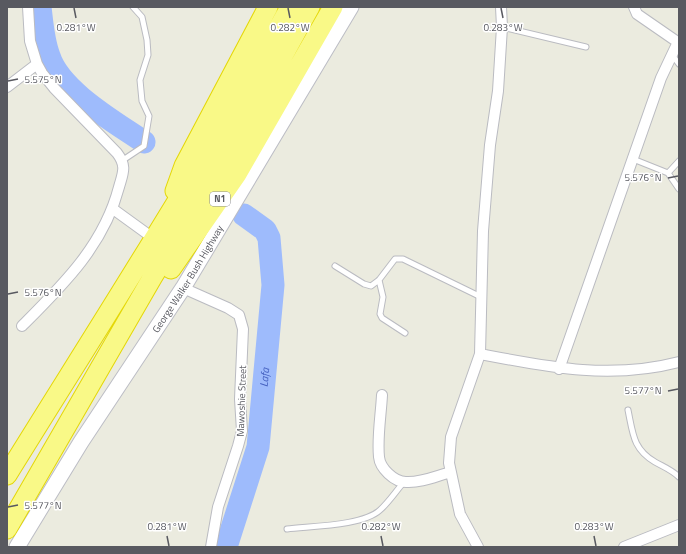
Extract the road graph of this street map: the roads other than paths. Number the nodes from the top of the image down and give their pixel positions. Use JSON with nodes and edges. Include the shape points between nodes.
{"nodes":[{"id":1,"x":28,"y":7,"type":"edge"},
{"id":2,"x":133,"y":7,"type":"edge"},
{"id":3,"x":268,"y":7,"type":"edge"},
{"id":4,"x":290,"y":7,"type":"edge"},
{"id":5,"x":310,"y":7,"type":"edge"},
{"id":6,"x":333,"y":7,"type":"edge"},
{"id":7,"x":351,"y":7,"type":"edge"},
{"id":8,"x":501,"y":7,"type":"edge"},
{"id":9,"x":634,"y":7,"type":"edge"},
{"id":10,"x":502,"y":27,"type":"junction"},
{"id":11,"x":678,"y":43,"type":"edge"},
{"id":12,"x":586,"y":47,"type":"dead end"},
{"id":13,"x":672,"y":54,"type":"junction"},
{"id":14,"x":37,"y":64,"type":"junction"},
{"id":15,"x":679,"y":64,"type":"edge"},
{"id":16,"x":7,"y":87,"type":"edge"},
{"id":17,"x":633,"y":159,"type":"junction"},
{"id":18,"x":123,"y":160,"type":"junction"},
{"id":19,"x":679,"y":160,"type":"edge"},
{"id":20,"x":668,"y":173,"type":"junction"},
{"id":21,"x":679,"y":190,"type":"edge"},
{"id":22,"x":113,"y":209,"type":"junction"},
{"id":23,"x":166,"y":219,"type":"junction"},
{"id":24,"x":153,"y":238,"type":"junction"},
{"id":25,"x":335,"y":266,"type":"dead end"},
{"id":26,"x":379,"y":280,"type":"junction"},
{"id":27,"x":183,"y":288,"type":"junction"},
{"id":28,"x":481,"y":297,"type":"junction"},
{"id":29,"x":22,"y":326,"type":"dead end"},
{"id":30,"x":405,"y":333,"type":"dead end"},
{"id":31,"x":480,"y":354,"type":"junction"},
{"id":32,"x":679,"y":362,"type":"edge"},
{"id":33,"x":559,"y":369,"type":"junction"},
{"id":34,"x":92,"y":382,"type":"junction"},
{"id":35,"x":382,"y":395,"type":"dead end"},
{"id":36,"x":628,"y":410,"type":"dead end"},
{"id":37,"x":451,"y":472,"type":"junction"},
{"id":38,"x":7,"y":475,"type":"edge"},
{"id":39,"x":679,"y":478,"type":"edge"},
{"id":40,"x":404,"y":482,"type":"junction"},
{"id":41,"x":679,"y":525,"type":"edge"},
{"id":42,"x":7,"y":529,"type":"edge"},
{"id":43,"x":287,"y":529,"type":"dead end"},
{"id":44,"x":17,"y":547,"type":"edge"},
{"id":45,"x":210,"y":547,"type":"edge"},
{"id":46,"x":478,"y":547,"type":"edge"},
{"id":47,"x":624,"y":547,"type":"edge"}],
"edges":[{"from":1,"to":14,"type":"street","via":[[30,41]]},
{"from":2,"to":18,"type":"lane","via":[[142,17],[147,40],[148,55],[140,80],[142,101],[149,116],[144,146]]},
{"from":3,"to":23,"type":"highway","via":[[184,166]]},
{"from":4,"to":23,"type":"highway","via":[[217,137]]},
{"from":5,"to":34,"type":"highway","number":"N1","via":[[247,121]]},
{"from":6,"to":34,"type":"highway","number":"N1","via":[[237,174]]},
{"from":7,"to":27,"type":"street","name":"George Walker Bush Highway"},
{"from":8,"to":10,"type":"street"},
{"from":9,"to":11,"type":"street","via":[[637,14]]},
{"from":10,"to":12,"type":"lane"},
{"from":10,"to":28,"type":"street","via":[[498,91],[486,184]]},
{"from":11,"to":13,"type":"street"},
{"from":13,"to":15,"type":"lane"},
{"from":13,"to":17,"type":"street"},
{"from":14,"to":16,"type":"street"},
{"from":14,"to":18,"type":"street","via":[[54,88]]},
{"from":17,"to":20,"type":"lane"},
{"from":17,"to":33,"type":"street"},
{"from":18,"to":22,"type":"street","via":[[124,170]]},
{"from":19,"to":20,"type":"lane"},
{"from":20,"to":21,"type":"lane"},
{"from":22,"to":24,"type":"street"},
{"from":22,"to":29,"type":"street","via":[[82,263]]},
{"from":23,"to":24,"type":"highway"},
{"from":24,"to":38,"type":"highway"},
{"from":25,"to":26,"type":"lane","via":[[364,284],[371,286]]},
{"from":26,"to":28,"type":"lane","via":[[395,259],[403,260]]},
{"from":26,"to":30,"type":"lane","via":[[383,297],[380,314]]},
{"from":27,"to":44,"type":"street","name":"George Walker Bush Highway","via":[[81,442]]},
{"from":27,"to":45,"type":"street","name":"Mawoshie Street","via":[[239,315],[243,329],[240,399],[242,431],[218,507]]},
{"from":28,"to":31,"type":"street"},
{"from":31,"to":33,"type":"street"},
{"from":31,"to":37,"type":"street","via":[[451,437]]},
{"from":32,"to":33,"type":"street","via":[[629,369]]},
{"from":34,"to":42,"type":"highway","number":"N1"},
{"from":35,"to":40,"type":"street","via":[[379,458],[394,479]]},
{"from":36,"to":39,"type":"lane","via":[[635,443],[643,454],[674,472]]},
{"from":37,"to":40,"type":"street","via":[[417,482]]},
{"from":37,"to":46,"type":"street","via":[[460,514]]},
{"from":40,"to":43,"type":"lane","via":[[380,511],[369,517],[356,521]]},
{"from":41,"to":47,"type":"street"}]}
